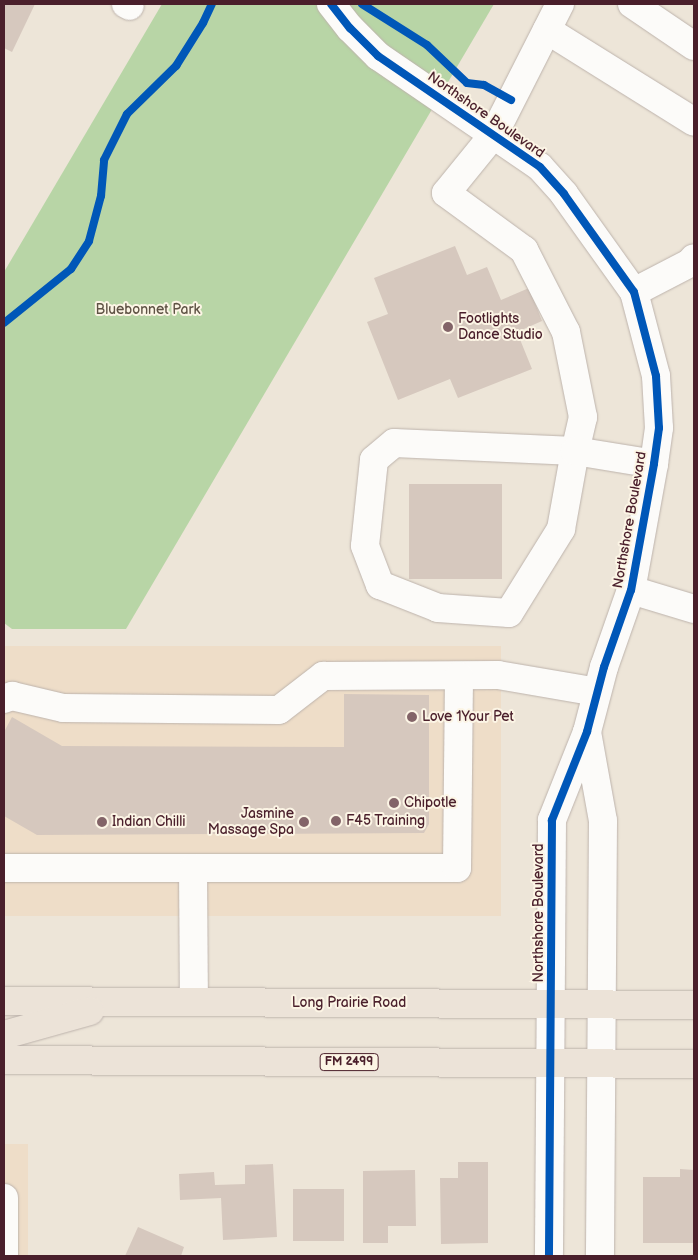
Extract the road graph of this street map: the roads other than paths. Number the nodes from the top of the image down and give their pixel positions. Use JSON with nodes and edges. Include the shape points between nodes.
{"nodes":[{"id":1,"x":331,"y":4,"type":"edge"},
{"id":2,"x":560,"y":4,"type":"edge"},
{"id":3,"x":632,"y":4,"type":"edge"},
{"id":4,"x":547,"y":30,"type":"junction"},
{"id":5,"x":694,"y":46,"type":"edge"},
{"id":6,"x":694,"y":122,"type":"edge"},
{"id":7,"x":494,"y":134,"type":"junction"},
{"id":8,"x":694,"y":258,"type":"edge"},
{"id":9,"x":634,"y":292,"type":"junction"},
{"id":10,"x":575,"y":451,"type":"junction"},
{"id":11,"x":654,"y":464,"type":"junction"},
{"id":12,"x":631,"y":590,"type":"junction"},
{"id":13,"x":694,"y":609,"type":"edge"},
{"id":14,"x":459,"y":676,"type":"junction"},
{"id":15,"x":597,"y":692,"type":"junction"},
{"id":16,"x":4,"y":699,"type":"edge"},
{"id":17,"x":587,"y":732,"type":"junction"},
{"id":18,"x":4,"y":868,"type":"edge"},
{"id":19,"x":193,"y":868,"type":"junction"},
{"id":20,"x":4,"y":1001,"type":"edge"},
{"id":21,"x":123,"y":1002,"type":"junction"},
{"id":22,"x":194,"y":1002,"type":"junction"},
{"id":23,"x":551,"y":1004,"type":"junction"},
{"id":24,"x":602,"y":1005,"type":"junction"},
{"id":25,"x":694,"y":1005,"type":"edge"},
{"id":26,"x":4,"y":1035,"type":"edge"},
{"id":27,"x":4,"y":1060,"type":"edge"},
{"id":28,"x":551,"y":1063,"type":"junction"},
{"id":29,"x":600,"y":1063,"type":"junction"},
{"id":30,"x":694,"y":1064,"type":"edge"},
{"id":31,"x":4,"y":1198,"type":"edge"},
{"id":32,"x":4,"y":1256,"type":"edge"},
{"id":33,"x":549,"y":1256,"type":"edge"},
{"id":34,"x":600,"y":1256,"type":"edge"}],
"edges":[{"from":1,"to":7,"type":"street","name":"Northshore Boulevard","via":[[378,56]]},
{"from":2,"to":4,"type":"street"},
{"from":3,"to":5,"type":"street"},
{"from":4,"to":6,"type":"street"},
{"from":4,"to":7,"type":"street"},
{"from":7,"to":9,"type":"street","name":"Northshore Boulevard","via":[[540,167],[564,194]]},
{"from":7,"to":10,"type":"street","via":[[446,193],[524,250],[566,332],[583,417]]},
{"from":8,"to":9,"type":"street"},
{"from":9,"to":11,"type":"street","name":"Northshore Boulevard","via":[[656,376],[658,428]]},
{"from":10,"to":10,"type":"street","via":[[561,529],[509,613],[438,608],[380,585],[365,546],[374,460],[394,443]]},
{"from":10,"to":11,"type":"street"},
{"from":11,"to":12,"type":"street","name":"Northshore Boulevard"},
{"from":12,"to":13,"type":"street"},
{"from":12,"to":15,"type":"street","name":"Northshore Boulevard"},
{"from":14,"to":15,"type":"street","via":[[498,675]]},
{"from":14,"to":16,"type":"street","via":[[324,676],[279,710],[63,708],[12,696]]},
{"from":14,"to":19,"type":"street","via":[[457,868]]},
{"from":15,"to":17,"type":"street","name":"Northshore Boulevard"},
{"from":17,"to":23,"type":"street","name":"Northshore Boulevard","via":[[552,820]]},
{"from":17,"to":24,"type":"street","name":"Northshore Boulevard","via":[[603,821]]},
{"from":18,"to":19,"type":"street"},
{"from":19,"to":22,"type":"street"},
{"from":20,"to":21,"type":"main road","name":"Long Prairie Road"},
{"from":21,"to":22,"type":"main road","name":"Long Prairie Road"},
{"from":21,"to":26,"type":"main road"},
{"from":22,"to":23,"type":"main road","name":"Long Prairie Road"},
{"from":23,"to":24,"type":"main road","name":"Long Prairie Road"},
{"from":23,"to":28,"type":"street","name":"Northshore Boulevard"},
{"from":24,"to":25,"type":"main road","name":"Long Prairie Road"},
{"from":24,"to":29,"type":"street","name":"Northshore Boulevard"},
{"from":27,"to":28,"type":"main road","number":"FM 2499"},
{"from":28,"to":29,"type":"main road","number":"FM 2499"},
{"from":28,"to":33,"type":"street","name":"Northshore Boulevard"},
{"from":29,"to":30,"type":"main road","number":"FM 2499"},
{"from":29,"to":34,"type":"street","name":"Northshore Boulevard"},
{"from":31,"to":32,"type":"street"}]}
